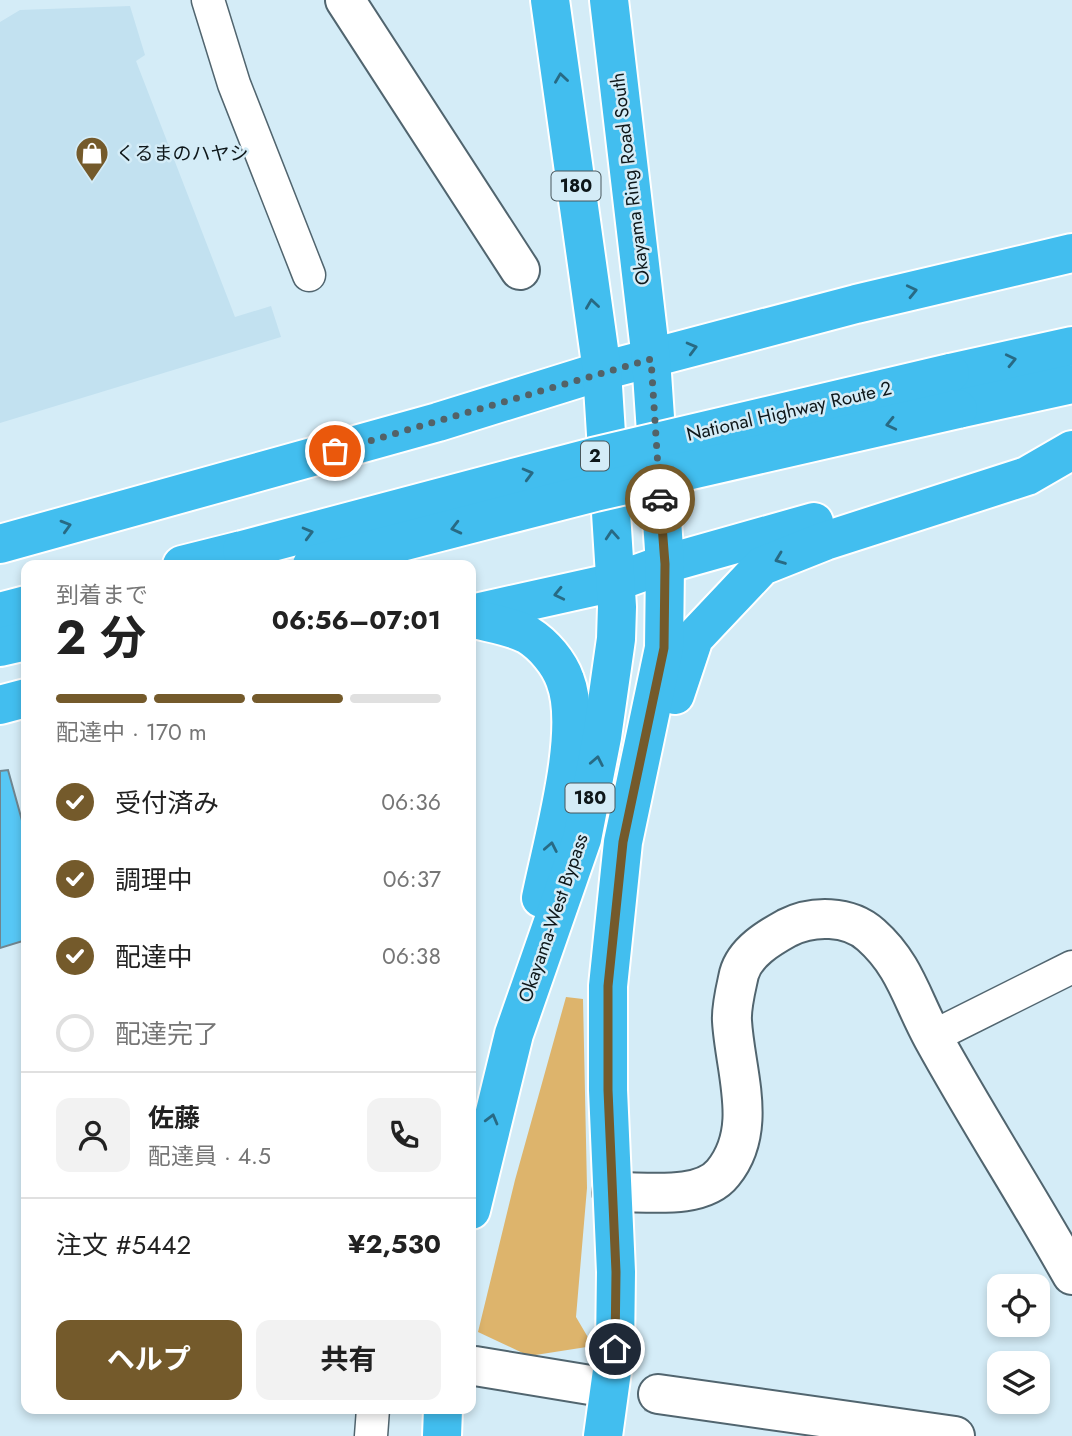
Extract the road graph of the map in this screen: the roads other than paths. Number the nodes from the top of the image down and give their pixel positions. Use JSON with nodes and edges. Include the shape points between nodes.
{"nodes":[{"id":1,"x":208,"y":0,"type":"edge"},
{"id":2,"x":345,"y":0,"type":"edge"},
{"id":3,"x":550,"y":0,"type":"edge"},
{"id":4,"x":609,"y":0,"type":"edge"},
{"id":5,"x":1072,"y":253,"type":"edge"},
{"id":6,"x":520,"y":270,"type":"dead end"},
{"id":7,"x":309,"y":275,"type":"dead end"},
{"id":8,"x":1072,"y":346,"type":"edge"},
{"id":9,"x":651,"y":359,"type":"junction"},
{"id":10,"x":602,"y":371,"type":"junction"},
{"id":11,"x":1072,"y":384,"type":"edge"},
{"id":12,"x":954,"y":391,"type":"junction"},
{"id":13,"x":1072,"y":449,"type":"edge"},
{"id":14,"x":0,"y":544,"type":"edge"},
{"id":15,"x":202,"y":560,"type":"edge"},
{"id":16,"x":331,"y":560,"type":"edge"},
{"id":17,"x":665,"y":564,"type":"junction"},
{"id":18,"x":615,"y":582,"type":"junction"},
{"id":19,"x":21,"y":606,"type":"edge"},
{"id":20,"x":0,"y":612,"type":"edge"},
{"id":21,"x":476,"y":615,"type":"edge"},
{"id":22,"x":476,"y":618,"type":"edge"},
{"id":23,"x":21,"y":642,"type":"edge"},
{"id":24,"x":0,"y":648,"type":"edge"},
{"id":25,"x":21,"y":699,"type":"edge"},
{"id":26,"x":0,"y":705,"type":"edge"},
{"id":27,"x":623,"y":842,"type":"junction"},
{"id":28,"x":1072,"y":967,"type":"edge"},
{"id":29,"x":514,"y":1034,"type":"junction"},
{"id":30,"x":932,"y":1037,"type":"junction"},
{"id":31,"x":476,"y":1175,"type":"edge"},
{"id":32,"x":612,"y":1192,"type":"junction"},
{"id":33,"x":1072,"y":1275,"type":"edge"},
{"id":34,"x":476,"y":1366,"type":"edge"},
{"id":35,"x":590,"y":1385,"type":"tunnel mouth"},
{"id":36,"x":659,"y":1394,"type":"tunnel mouth"},
{"id":37,"x":373,"y":1414,"type":"edge"},
{"id":38,"x":443,"y":1414,"type":"edge"},
{"id":39,"x":371,"y":1436,"type":"edge"},
{"id":40,"x":442,"y":1436,"type":"edge"},
{"id":41,"x":603,"y":1436,"type":"edge"},
{"id":42,"x":955,"y":1436,"type":"edge"}],
"edges":[{"from":1,"to":7,"type":"street","via":[[234,84]]},
{"from":2,"to":6,"type":"street"},
{"from":10,"to":3,"type":"highway","number":"180","one_way":true},
{"from":4,"to":9,"type":"highway","name":"Okayama Ring Road South","number":"180"},
{"from":9,"to":5,"type":"highway","one_way":true},
{"from":12,"to":8,"type":"highway","name":"National Highway Route 2","number":"2","one_way":true},
{"from":9,"to":10,"type":"highway"},
{"from":9,"to":17,"type":"highway","number":"180"},
{"from":14,"to":10,"type":"highway","one_way":true,"via":[[438,422]]},
{"from":18,"to":10,"type":"highway","name":"Okayama-West Bypass","number":"180","one_way":true},
{"from":11,"to":12,"type":"highway","name":"National Highway Route 2","number":"2"},
{"from":15,"to":12,"type":"highway","name":"National Highway Route 2","number":"2","one_way":true,"bridge":true,"via":[[593,457]]},
{"from":12,"to":16,"type":"highway","name":"National Highway Route 2","number":"2","one_way":true,"bridge":true},
{"from":13,"to":17,"type":"highway"},
{"from":13,"to":27,"type":"highway","one_way":true,"via":[[1027,476],[762,565],[694,638],[681,672],[654,792]]},
{"from":17,"to":18,"type":"highway"},
{"from":17,"to":27,"type":"highway","number":"180","via":[[664,648]]},
{"from":18,"to":21,"type":"highway","one_way":true},
{"from":29,"to":18,"type":"highway","name":"Okayama-West Bypass","number":"180","one_way":true,"via":[[582,839],[616,639]]},
{"from":19,"to":20,"type":"highway"},
{"from":29,"to":22,"type":"highway","one_way":true,"via":[[569,753],[570,702],[557,663],[527,635]]},
{"from":23,"to":24,"type":"highway"},
{"from":25,"to":26,"type":"highway"},
{"from":27,"to":32,"type":"highway","number":"180","via":[[608,986]]},
{"from":28,"to":30,"type":"street"},
{"from":31,"to":29,"type":"highway","name":"Okayama-West Bypass","number":"180","one_way":true},
{"from":30,"to":32,"type":"street","via":[[897,961],[869,933],[840,919],[801,920],[763,941],[740,971],[731,1017],[744,1124],[737,1155],[721,1177],[703,1187]]},
{"from":30,"to":33,"type":"street"},
{"from":32,"to":41,"type":"highway","number":"180","via":[[615,1349]]},
{"from":34,"to":35,"type":"street"},
{"from":36,"to":42,"type":"street"},
{"from":37,"to":39,"type":"street"},
{"from":38,"to":40,"type":"highway"}]}
